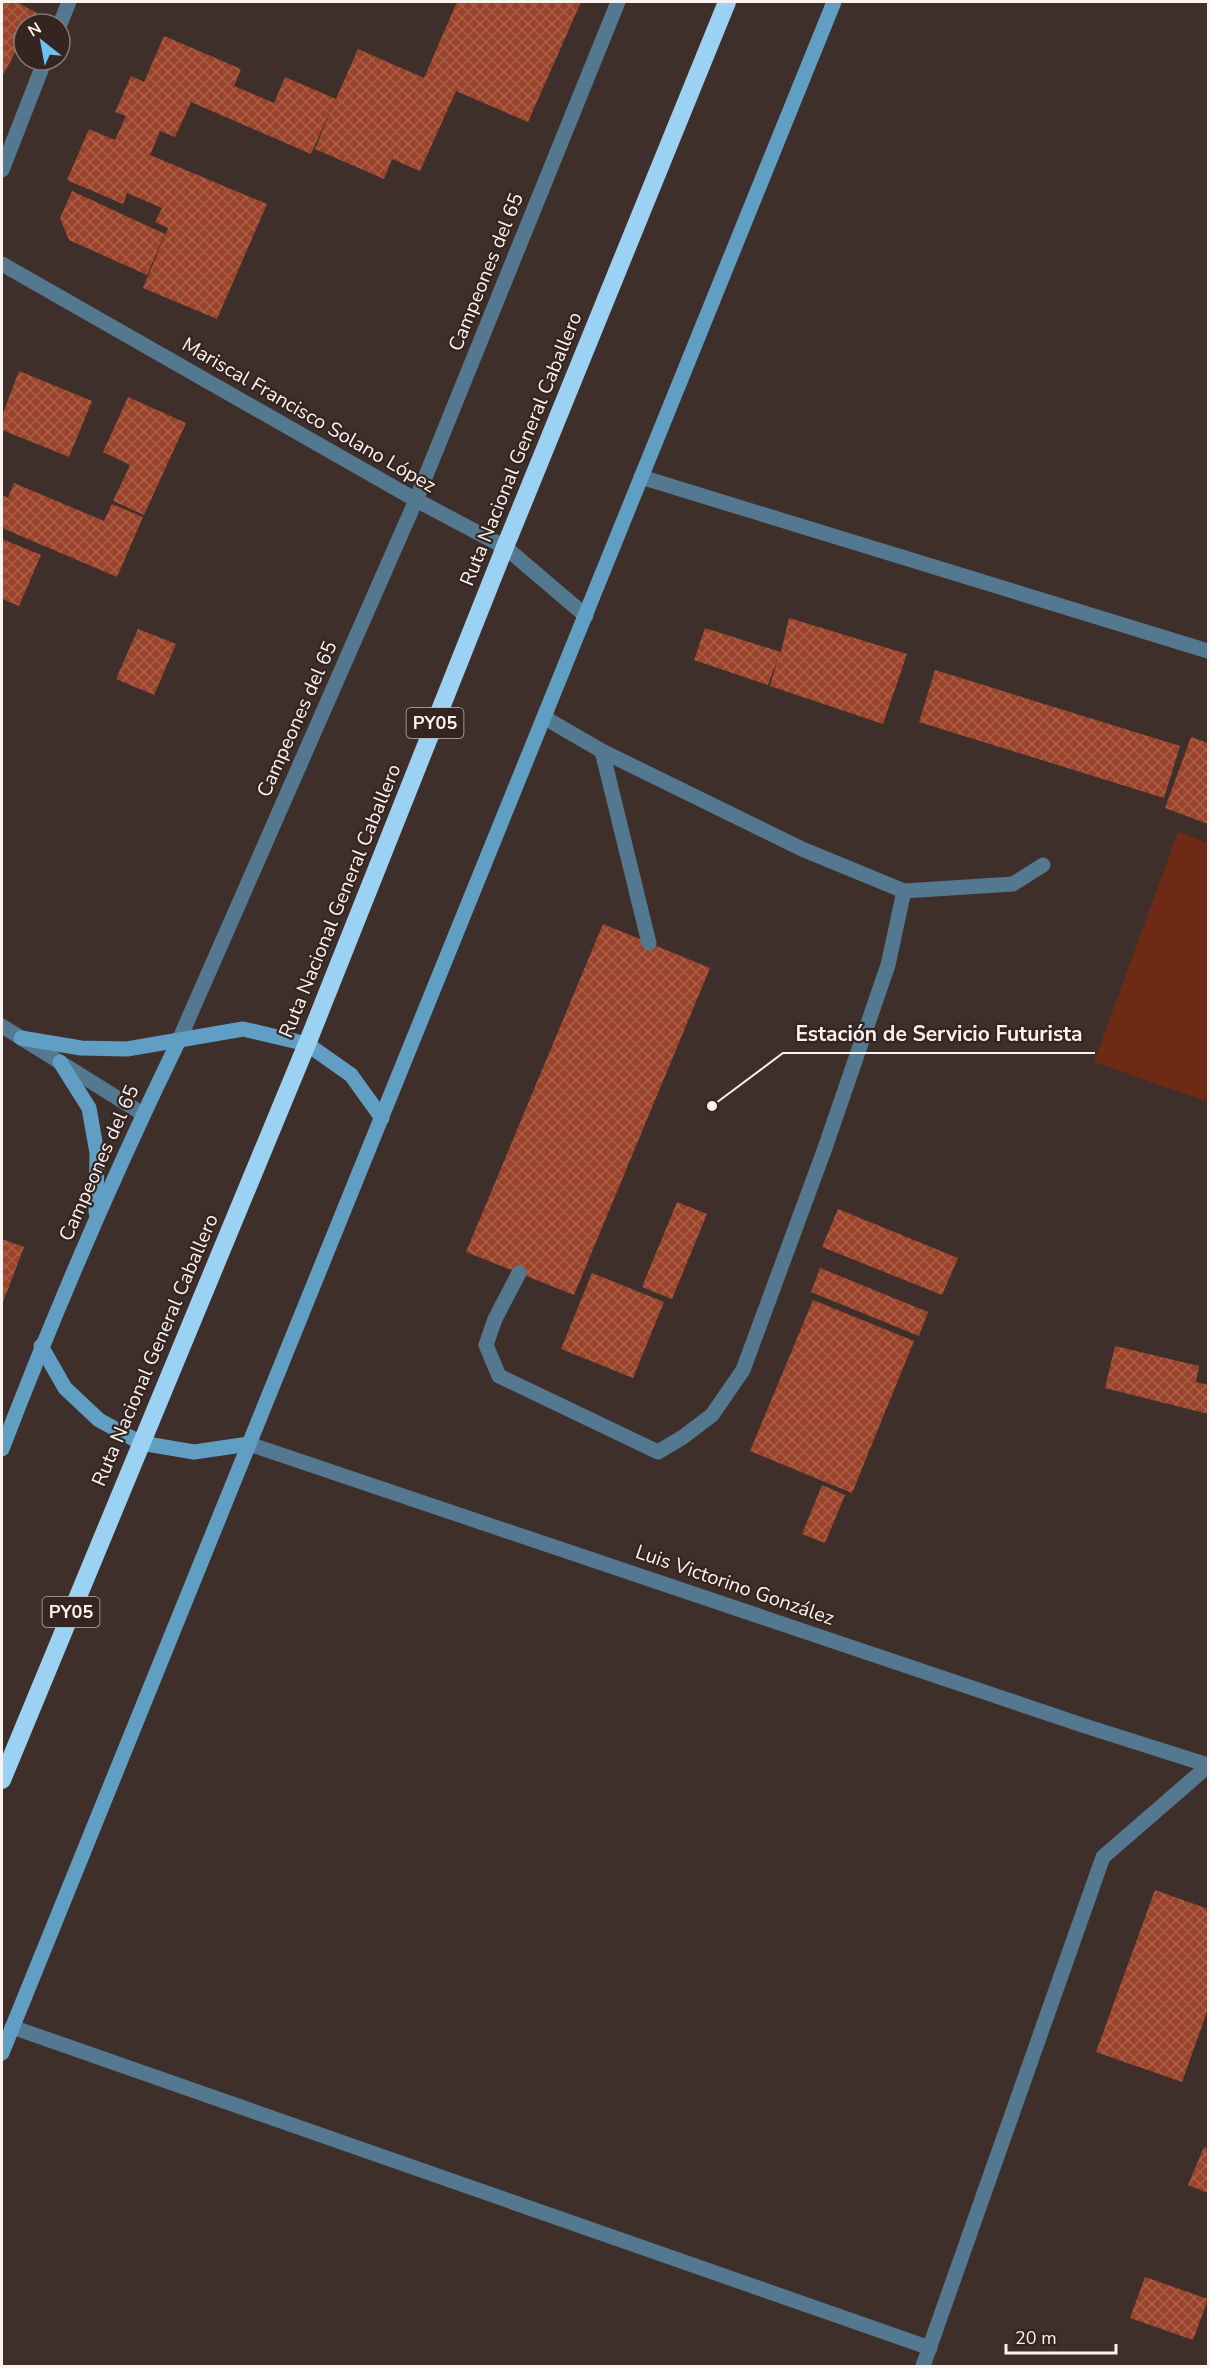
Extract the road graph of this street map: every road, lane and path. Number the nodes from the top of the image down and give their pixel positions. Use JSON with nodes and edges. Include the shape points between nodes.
{"nodes":[{"id":1,"x":618,"y":2,"type":"edge"},
{"id":2,"x":727,"y":2,"type":"edge"},
{"id":3,"x":834,"y":2,"type":"edge"},
{"id":4,"x":40,"y":72,"type":"edge"},
{"id":5,"x":2,"y":170,"type":"edge"},
{"id":6,"x":2,"y":264,"type":"edge"},
{"id":7,"x":641,"y":477,"type":"junction"},
{"id":8,"x":416,"y":500,"type":"junction"},
{"id":9,"x":505,"y":547,"type":"junction"},
{"id":10,"x":586,"y":616,"type":"junction"},
{"id":11,"x":1209,"y":651,"type":"edge"},
{"id":12,"x":544,"y":718,"type":"junction"},
{"id":13,"x":602,"y":751,"type":"junction"},
{"id":14,"x":1043,"y":865,"type":"dead end"},
{"id":15,"x":904,"y":891,"type":"junction"},
{"id":16,"x":649,"y":943,"type":"dead end"},
{"id":17,"x":2,"y":1026,"type":"edge"},
{"id":18,"x":21,"y":1038,"type":"junction"},
{"id":19,"x":178,"y":1040,"type":"junction"},
{"id":20,"x":307,"y":1044,"type":"junction"},
{"id":21,"x":60,"y":1062,"type":"junction"},
{"id":22,"x":143,"y":1114,"type":"junction"},
{"id":23,"x":382,"y":1118,"type":"junction"},
{"id":24,"x":96,"y":1221,"type":"junction"},
{"id":25,"x":519,"y":1274,"type":"dead end"},
{"id":26,"x":41,"y":1346,"type":"junction"},
{"id":27,"x":141,"y":1443,"type":"junction"},
{"id":28,"x":249,"y":1444,"type":"junction"},
{"id":29,"x":2,"y":1449,"type":"edge"},
{"id":30,"x":1209,"y":1766,"type":"edge"},
{"id":31,"x":2,"y":1780,"type":"edge"},
{"id":32,"x":12,"y":2027,"type":"junction"},
{"id":33,"x":2,"y":2053,"type":"edge"},
{"id":34,"x":930,"y":2348,"type":"junction"},
{"id":35,"x":923,"y":2367,"type":"edge"}],
"edges":[{"from":1,"to":8,"type":"street","name":"Campeones del 65"},
{"from":2,"to":9,"type":"highway","name":"Ruta Nacional General Caballero","number":"PY05"},
{"from":3,"to":7,"type":"street"},
{"from":4,"to":5,"type":"street"},
{"from":6,"to":8,"type":"street","name":"Mariscal Francisco Solano López"},
{"from":7,"to":10,"type":"street"},
{"from":7,"to":11,"type":"street"},
{"from":8,"to":9,"type":"street","name":"Mariscal Francisco Solano López"},
{"from":8,"to":19,"type":"street","name":"Campeones del 65"},
{"from":9,"to":10,"type":"street","name":"Mariscal Francisco Solano López"},
{"from":9,"to":20,"type":"highway","name":"Ruta Nacional General Caballero","number":"PY05"},
{"from":10,"to":12,"type":"street"},
{"from":12,"to":13,"type":"street"},
{"from":12,"to":23,"type":"street"},
{"from":13,"to":15,"type":"street","via":[[802,849]]},
{"from":13,"to":16,"type":"street"},
{"from":14,"to":15,"type":"street","via":[[1013,884]]},
{"from":15,"to":25,"type":"street","via":[[888,965],[821,1159],[743,1370],[712,1415],[658,1452],[500,1376],[486,1345]]},
{"from":17,"to":18,"type":"street"},
{"from":18,"to":19,"type":"street","via":[[81,1048],[127,1049]]},
{"from":18,"to":21,"type":"street"},
{"from":19,"to":20,"type":"street","via":[[243,1029]]},
{"from":19,"to":22,"type":"street","name":"Campeones del 65"},
{"from":20,"to":23,"type":"street","via":[[351,1075]]},
{"from":20,"to":27,"type":"highway","name":"Ruta Nacional General Caballero","number":"PY05"},
{"from":21,"to":22,"type":"street"},
{"from":21,"to":24,"type":"street","via":[[89,1108],[97,1153]]},
{"from":22,"to":24,"type":"street","name":"Campeones del 65"},
{"from":23,"to":28,"type":"street"},
{"from":24,"to":26,"type":"street","name":"Campeones del 65"},
{"from":26,"to":27,"type":"street","via":[[65,1388],[99,1420]]},
{"from":26,"to":29,"type":"street","name":"Campeones del 65"},
{"from":27,"to":28,"type":"street","via":[[195,1452]]},
{"from":27,"to":31,"type":"highway","name":"Ruta Nacional General Caballero","number":"PY05"},
{"from":28,"to":30,"type":"street","name":"Luis Victorino González"},
{"from":28,"to":32,"type":"street"},
{"from":30,"to":34,"type":"street","via":[[1103,1857]]},
{"from":32,"to":33,"type":"street"},
{"from":32,"to":34,"type":"street"},
{"from":34,"to":35,"type":"street"}]}
